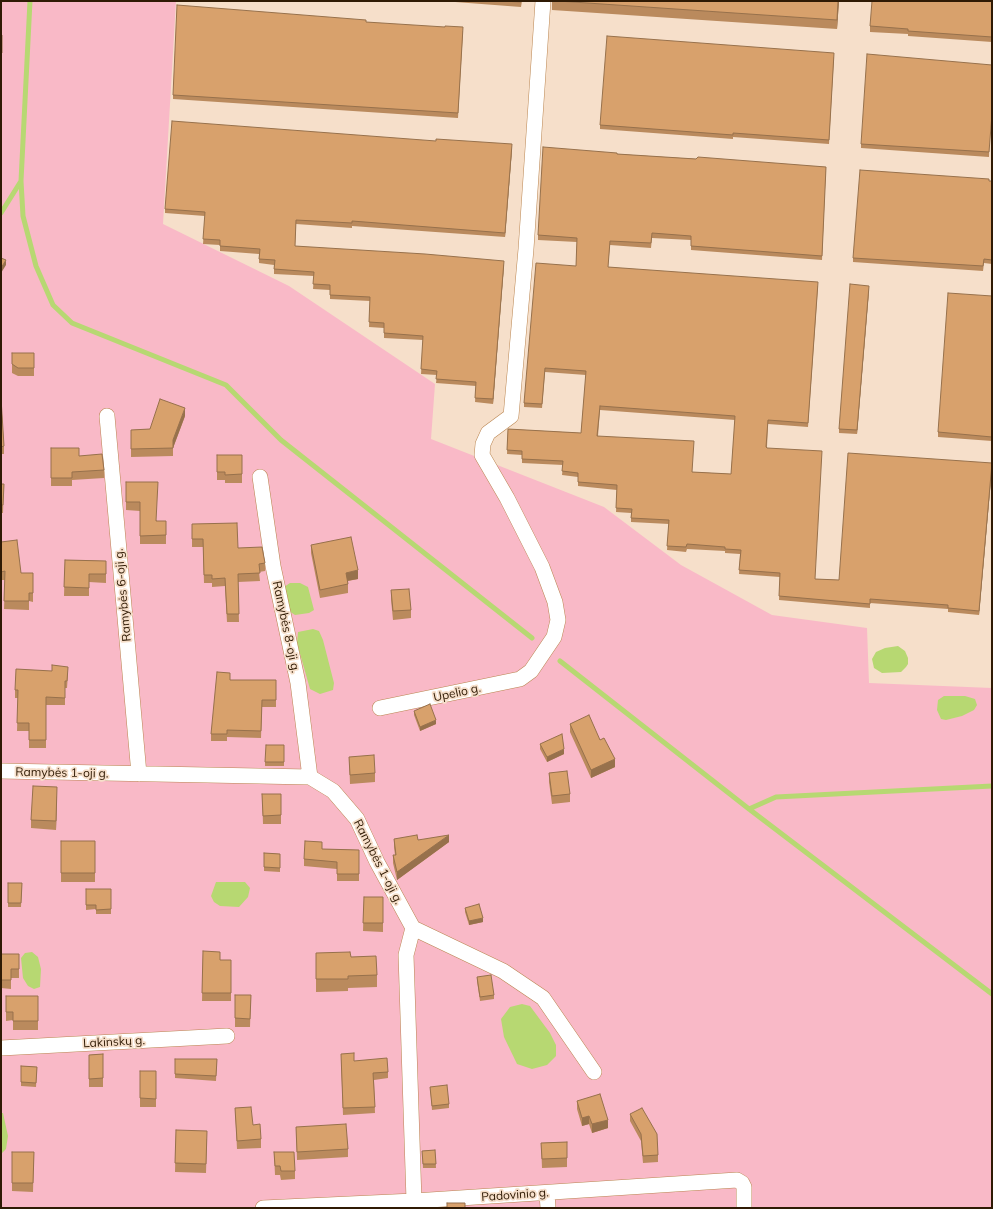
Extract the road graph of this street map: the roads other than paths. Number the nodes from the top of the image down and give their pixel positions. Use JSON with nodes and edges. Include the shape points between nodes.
{"nodes":[{"id":1,"x":543,"y":1,"type":"edge"},
{"id":2,"x":107,"y":416,"type":"dead end"},
{"id":3,"x":260,"y":477,"type":"dead end"},
{"id":4,"x":380,"y":708,"type":"dead end"},
{"id":5,"x":1,"y":769,"type":"edge"},
{"id":6,"x":139,"y":774,"type":"junction"},
{"id":7,"x":310,"y":777,"type":"junction"},
{"id":8,"x":413,"y":928,"type":"junction"},
{"id":9,"x":227,"y":1036,"type":"dead end"},
{"id":10,"x":1,"y":1048,"type":"edge"},
{"id":11,"x":594,"y":1072,"type":"dead end"},
{"id":12,"x":547,"y":1193,"type":"junction"},
{"id":13,"x":414,"y":1201,"type":"junction"},
{"id":14,"x":368,"y":1206,"type":"edge"},
{"id":15,"x":263,"y":1208,"type":"edge"},
{"id":16,"x":548,"y":1208,"type":"edge"},
{"id":17,"x":744,"y":1208,"type":"edge"}],
"edges":[{"from":1,"to":4,"type":"street","name":"Upelio g.","via":[[526,249],[511,416],[488,433],[482,455],[542,566],[555,602],[558,620],[554,637],[531,672],[520,679]]},
{"from":2,"to":6,"type":"street","name":"Ramybės 6-oji g."},
{"from":3,"to":7,"type":"street","name":"Ramybės 8-oji g.","via":[[273,566],[298,683]]},
{"from":5,"to":6,"type":"street","name":"Ramybės 1-oji g."},
{"from":6,"to":7,"type":"street","name":"Ramybės 1-oji g."},
{"from":7,"to":8,"type":"street","name":"Ramybės 1-oji g.","via":[[333,791],[357,819]]},
{"from":8,"to":11,"type":"street","via":[[503,971],[543,998]]},
{"from":8,"to":13,"type":"street","via":[[406,955]]},
{"from":9,"to":10,"type":"street","name":"Lakinskų g."},
{"from":12,"to":13,"type":"street","name":"Padovinio g."},
{"from":12,"to":16,"type":"street"},
{"from":12,"to":17,"type":"street","name":"Padovinio g.","via":[[737,1180],[742,1182]]},
{"from":13,"to":14,"type":"street","name":"Padovinio g."},
{"from":14,"to":15,"type":"street","name":"Padovinio g."}]}
